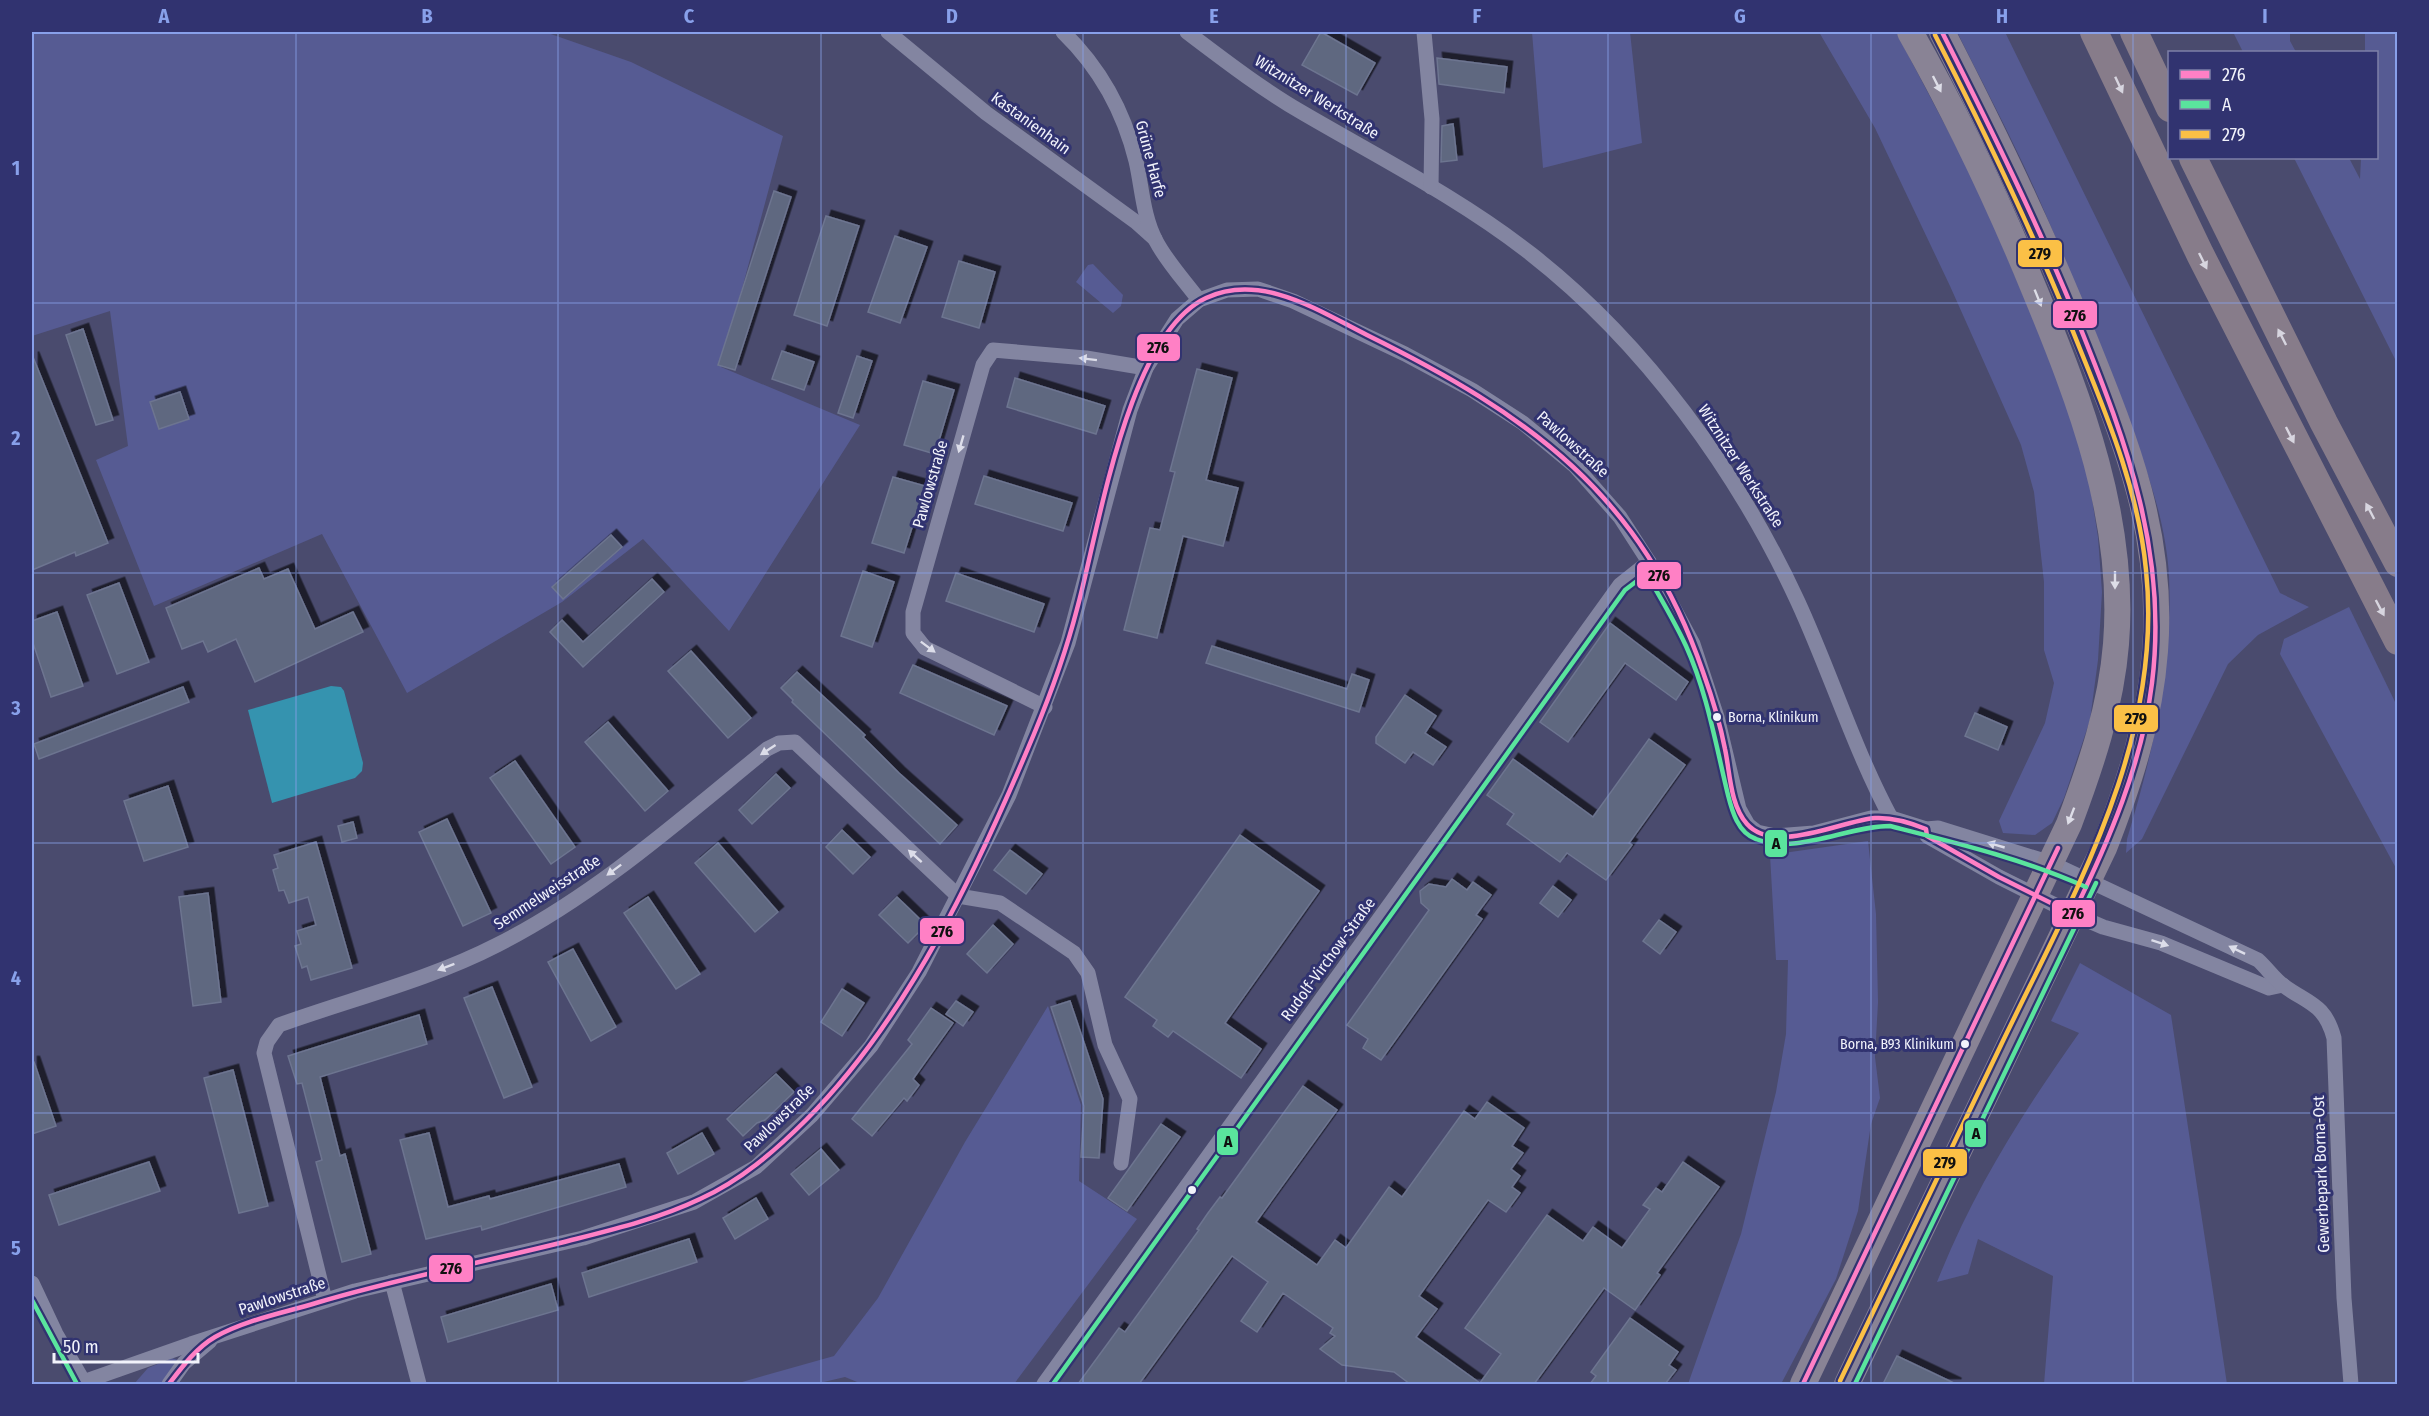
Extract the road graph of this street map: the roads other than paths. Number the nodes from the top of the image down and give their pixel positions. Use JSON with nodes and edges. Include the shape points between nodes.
{"nodes":[{"id":1,"x":888,"y":32,"type":"edge"},
{"id":2,"x":1063,"y":32,"type":"edge"},
{"id":3,"x":1187,"y":32,"type":"edge"},
{"id":4,"x":1424,"y":32,"type":"edge"},
{"id":5,"x":1911,"y":32,"type":"edge"},
{"id":6,"x":1942,"y":32,"type":"edge"},
{"id":7,"x":2094,"y":32,"type":"edge"},
{"id":8,"x":2134,"y":32,"type":"edge"},
{"id":9,"x":2168,"y":106,"type":"edge"},
{"id":10,"x":2193,"y":159,"type":"edge"},
{"id":11,"x":1431,"y":187,"type":"junction"},
{"id":12,"x":1155,"y":239,"type":"junction"},
{"id":13,"x":1199,"y":300,"type":"junction"},
{"id":14,"x":1146,"y":368,"type":"junction"},
{"id":15,"x":1649,"y":562,"type":"junction"},
{"id":16,"x":2397,"y":563,"type":"edge"},
{"id":17,"x":2397,"y":641,"type":"edge"},
{"id":18,"x":1045,"y":706,"type":"junction"},
{"id":19,"x":1891,"y":818,"type":"junction"},
{"id":20,"x":1926,"y":829,"type":"junction"},
{"id":21,"x":2051,"y":862,"type":"junction"},
{"id":22,"x":2089,"y":880,"type":"junction"},
{"id":23,"x":958,"y":896,"type":"junction"},
{"id":24,"x":2036,"y":896,"type":"junction"},
{"id":25,"x":2073,"y":914,"type":"junction"},
{"id":26,"x":2283,"y":985,"type":"junction"},
{"id":27,"x":1121,"y":1163,"type":"dead end"},
{"id":28,"x":392,"y":1282,"type":"junction"},
{"id":29,"x":32,"y":1283,"type":"edge"},
{"id":30,"x":325,"y":1300,"type":"junction"},
{"id":31,"x":216,"y":1336,"type":"junction"},
{"id":32,"x":84,"y":1383,"type":"edge"},
{"id":33,"x":169,"y":1384,"type":"edge"},
{"id":34,"x":419,"y":1384,"type":"edge"},
{"id":35,"x":1044,"y":1384,"type":"edge"},
{"id":36,"x":1803,"y":1384,"type":"edge"},
{"id":37,"x":1847,"y":1384,"type":"edge"},
{"id":38,"x":2351,"y":1384,"type":"edge"}],
"edges":[{"from":1,"to":12,"type":"street","name":"Kastanienhain","via":[[986,113]]},
{"from":2,"to":12,"type":"street","name":"Grüne Harfe","via":[[1118,106]]},
{"from":3,"to":11,"type":"street","name":"Witznitzer Werkstraße","via":[[1301,112]]},
{"from":4,"to":11,"type":"street","via":[[1432,118]]},
{"from":5,"to":21,"type":"main road","one_way":true,"via":[[2017,248],[2080,406],[2100,474],[2115,559],[2116,643],[2108,700],[2089,768]]},
{"from":6,"to":22,"type":"main road","via":[[2055,264],[2120,426],[2137,476],[2153,561],[2155,651],[2147,714],[2124,796]]},
{"from":7,"to":17,"type":"highway","one_way":true,"via":[[2205,265]]},
{"from":8,"to":9,"type":"highway"},
{"from":16,"to":10,"type":"highway","one_way":true},
{"from":11,"to":19,"type":"street","name":"Witznitzer Werkstraße","via":[[1532,254],[1564,282],[1621,338],[1693,423],[1767,538],[1799,604],[1869,778]]},
{"from":12,"to":13,"type":"street","name":"Grüne Harfe"},
{"from":13,"to":14,"type":"street","name":"Pawlowstraße","via":[[1178,319]]},
{"from":13,"to":15,"type":"street","name":"Pawlowstraße","via":[[1227,291],[1258,289],[1328,316],[1472,390],[1522,423],[1575,466],[1620,517]]},
{"from":14,"to":18,"type":"street","name":"Pawlowstraße","via":[[1130,410],[1068,643]]},
{"from":14,"to":18,"type":"street","name":"Pawlowstraße","one_way":true,"via":[[993,350],[983,365],[913,612],[913,633],[925,648]]},
{"from":15,"to":19,"type":"street","name":"Pawlowstraße","via":[[1693,644],[1717,717],[1739,809],[1748,825],[1756,832],[1775,836],[1814,833],[1871,818]]},
{"from":15,"to":35,"type":"street","name":"Rudolf-Virchow-Straße","via":[[1620,585]]},
{"from":18,"to":23,"type":"street","name":"Pawlowstraße","via":[[1009,795]]},
{"from":19,"to":20,"type":"street"},
{"from":21,"to":20,"type":"street","one_way":true,"via":[[1938,828]]},
{"from":20,"to":24,"type":"street","via":[[1928,836]]},
{"from":21,"to":22,"type":"street"},
{"from":21,"to":24,"type":"main road"},
{"from":22,"to":25,"type":"main road"},
{"from":26,"to":22,"type":"street","name":"Gewerbepark Borna-Ost","one_way":true,"via":[[2258,960]]},
{"from":23,"to":27,"type":"street","via":[[1000,903],[1074,953],[1088,973],[1105,1045],[1130,1099]]},
{"from":23,"to":28,"type":"street","name":"Pawlowstraße","via":[[919,972],[871,1046],[812,1115],[756,1167],[694,1202],[583,1238]]},
{"from":23,"to":30,"type":"street","name":"Semmelweisstraße","one_way":true,"via":[[795,742],[779,743],[605,877],[497,945],[279,1025],[264,1053]]},
{"from":24,"to":25,"type":"street"},
{"from":24,"to":36,"type":"main road"},
{"from":25,"to":26,"type":"street","name":"Gewerbepark Borna-Ost","one_way":true,"via":[[2161,943],[2269,988]]},
{"from":25,"to":37,"type":"main road"},
{"from":26,"to":38,"type":"street","name":"Gewerbepark Borna-Ost","via":[[2321,1010],[2334,1038]]},
{"from":28,"to":30,"type":"street","name":"Pawlowstraße"},
{"from":28,"to":34,"type":"street"},
{"from":29,"to":32,"type":"street"},
{"from":30,"to":31,"type":"street","name":"Pawlowstraße"},
{"from":31,"to":32,"type":"street","name":"Pawlowstraße"},
{"from":31,"to":33,"type":"street","via":[[184,1364]]}]}
